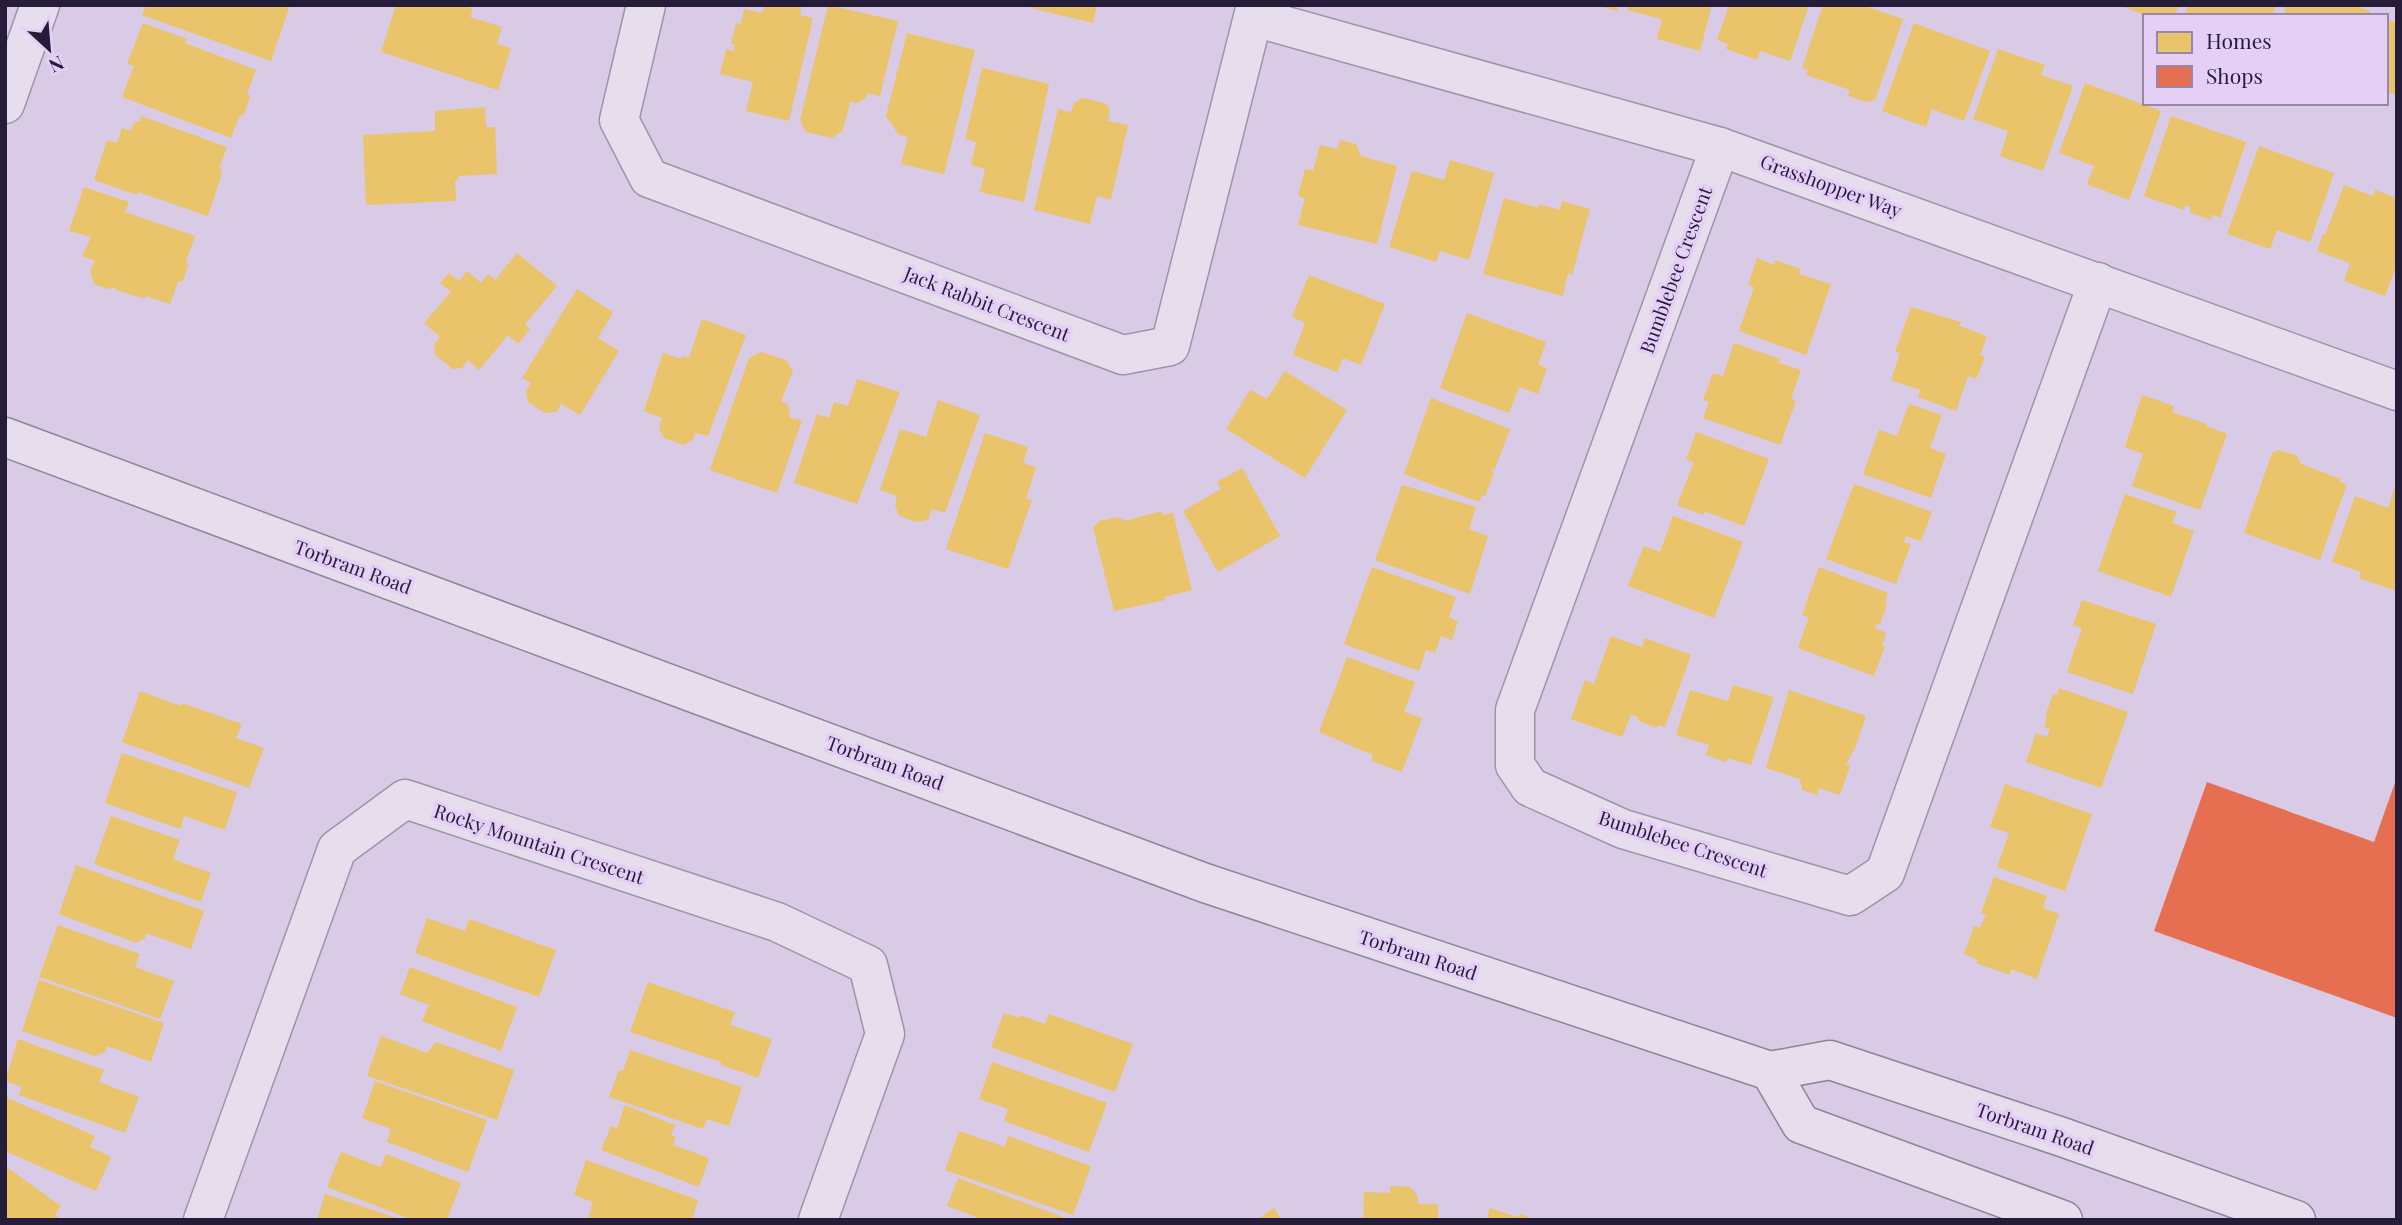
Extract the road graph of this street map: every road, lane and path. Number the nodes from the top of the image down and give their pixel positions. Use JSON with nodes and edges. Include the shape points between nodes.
{"nodes":[{"id":1,"x":40,"y":5,"type":"edge"},
{"id":2,"x":646,"y":5,"type":"edge"},
{"id":3,"x":1255,"y":11,"type":"edge"},
{"id":4,"x":5,"y":104,"type":"edge"},
{"id":5,"x":1720,"y":147,"type":"junction"},
{"id":6,"x":2098,"y":282,"type":"junction"},
{"id":7,"x":2397,"y":391,"type":"edge"},
{"id":8,"x":5,"y":437,"type":"edge"},
{"id":9,"x":1770,"y":1071,"type":"junction"},
{"id":10,"x":203,"y":1220,"type":"edge"},
{"id":11,"x":818,"y":1220,"type":"edge"},
{"id":12,"x":2063,"y":1220,"type":"edge"},
{"id":13,"x":2296,"y":1220,"type":"edge"}],
"edges":[{"from":1,"to":4,"type":"street"},
{"from":2,"to":3,"type":"street","name":"Jack Rabbit Crescent","via":[[619,120],[649,178],[1123,355],[1170,346]]},
{"from":3,"to":5,"type":"street","name":"Grasshopper Way"},
{"from":5,"to":6,"type":"street","name":"Grasshopper Way"},
{"from":5,"to":6,"type":"street","name":"Bumblebee Crescent","via":[[1516,710],[1514,765],[1530,787],[1623,829],[1850,896],[1885,873]]},
{"from":6,"to":7,"type":"street","name":"Grasshopper Way"},
{"from":8,"to":9,"type":"street","name":"Torbram Road","via":[[1206,883]]},
{"from":9,"to":12,"type":"street","via":[[1801,1124]]},
{"from":9,"to":13,"type":"street","name":"Torbram Road","via":[[1829,1060]]},
{"from":10,"to":11,"type":"street","name":"Rocky Mountain Crescent","via":[[337,849],[405,799],[776,922],[868,965],[885,1034]]}]}
